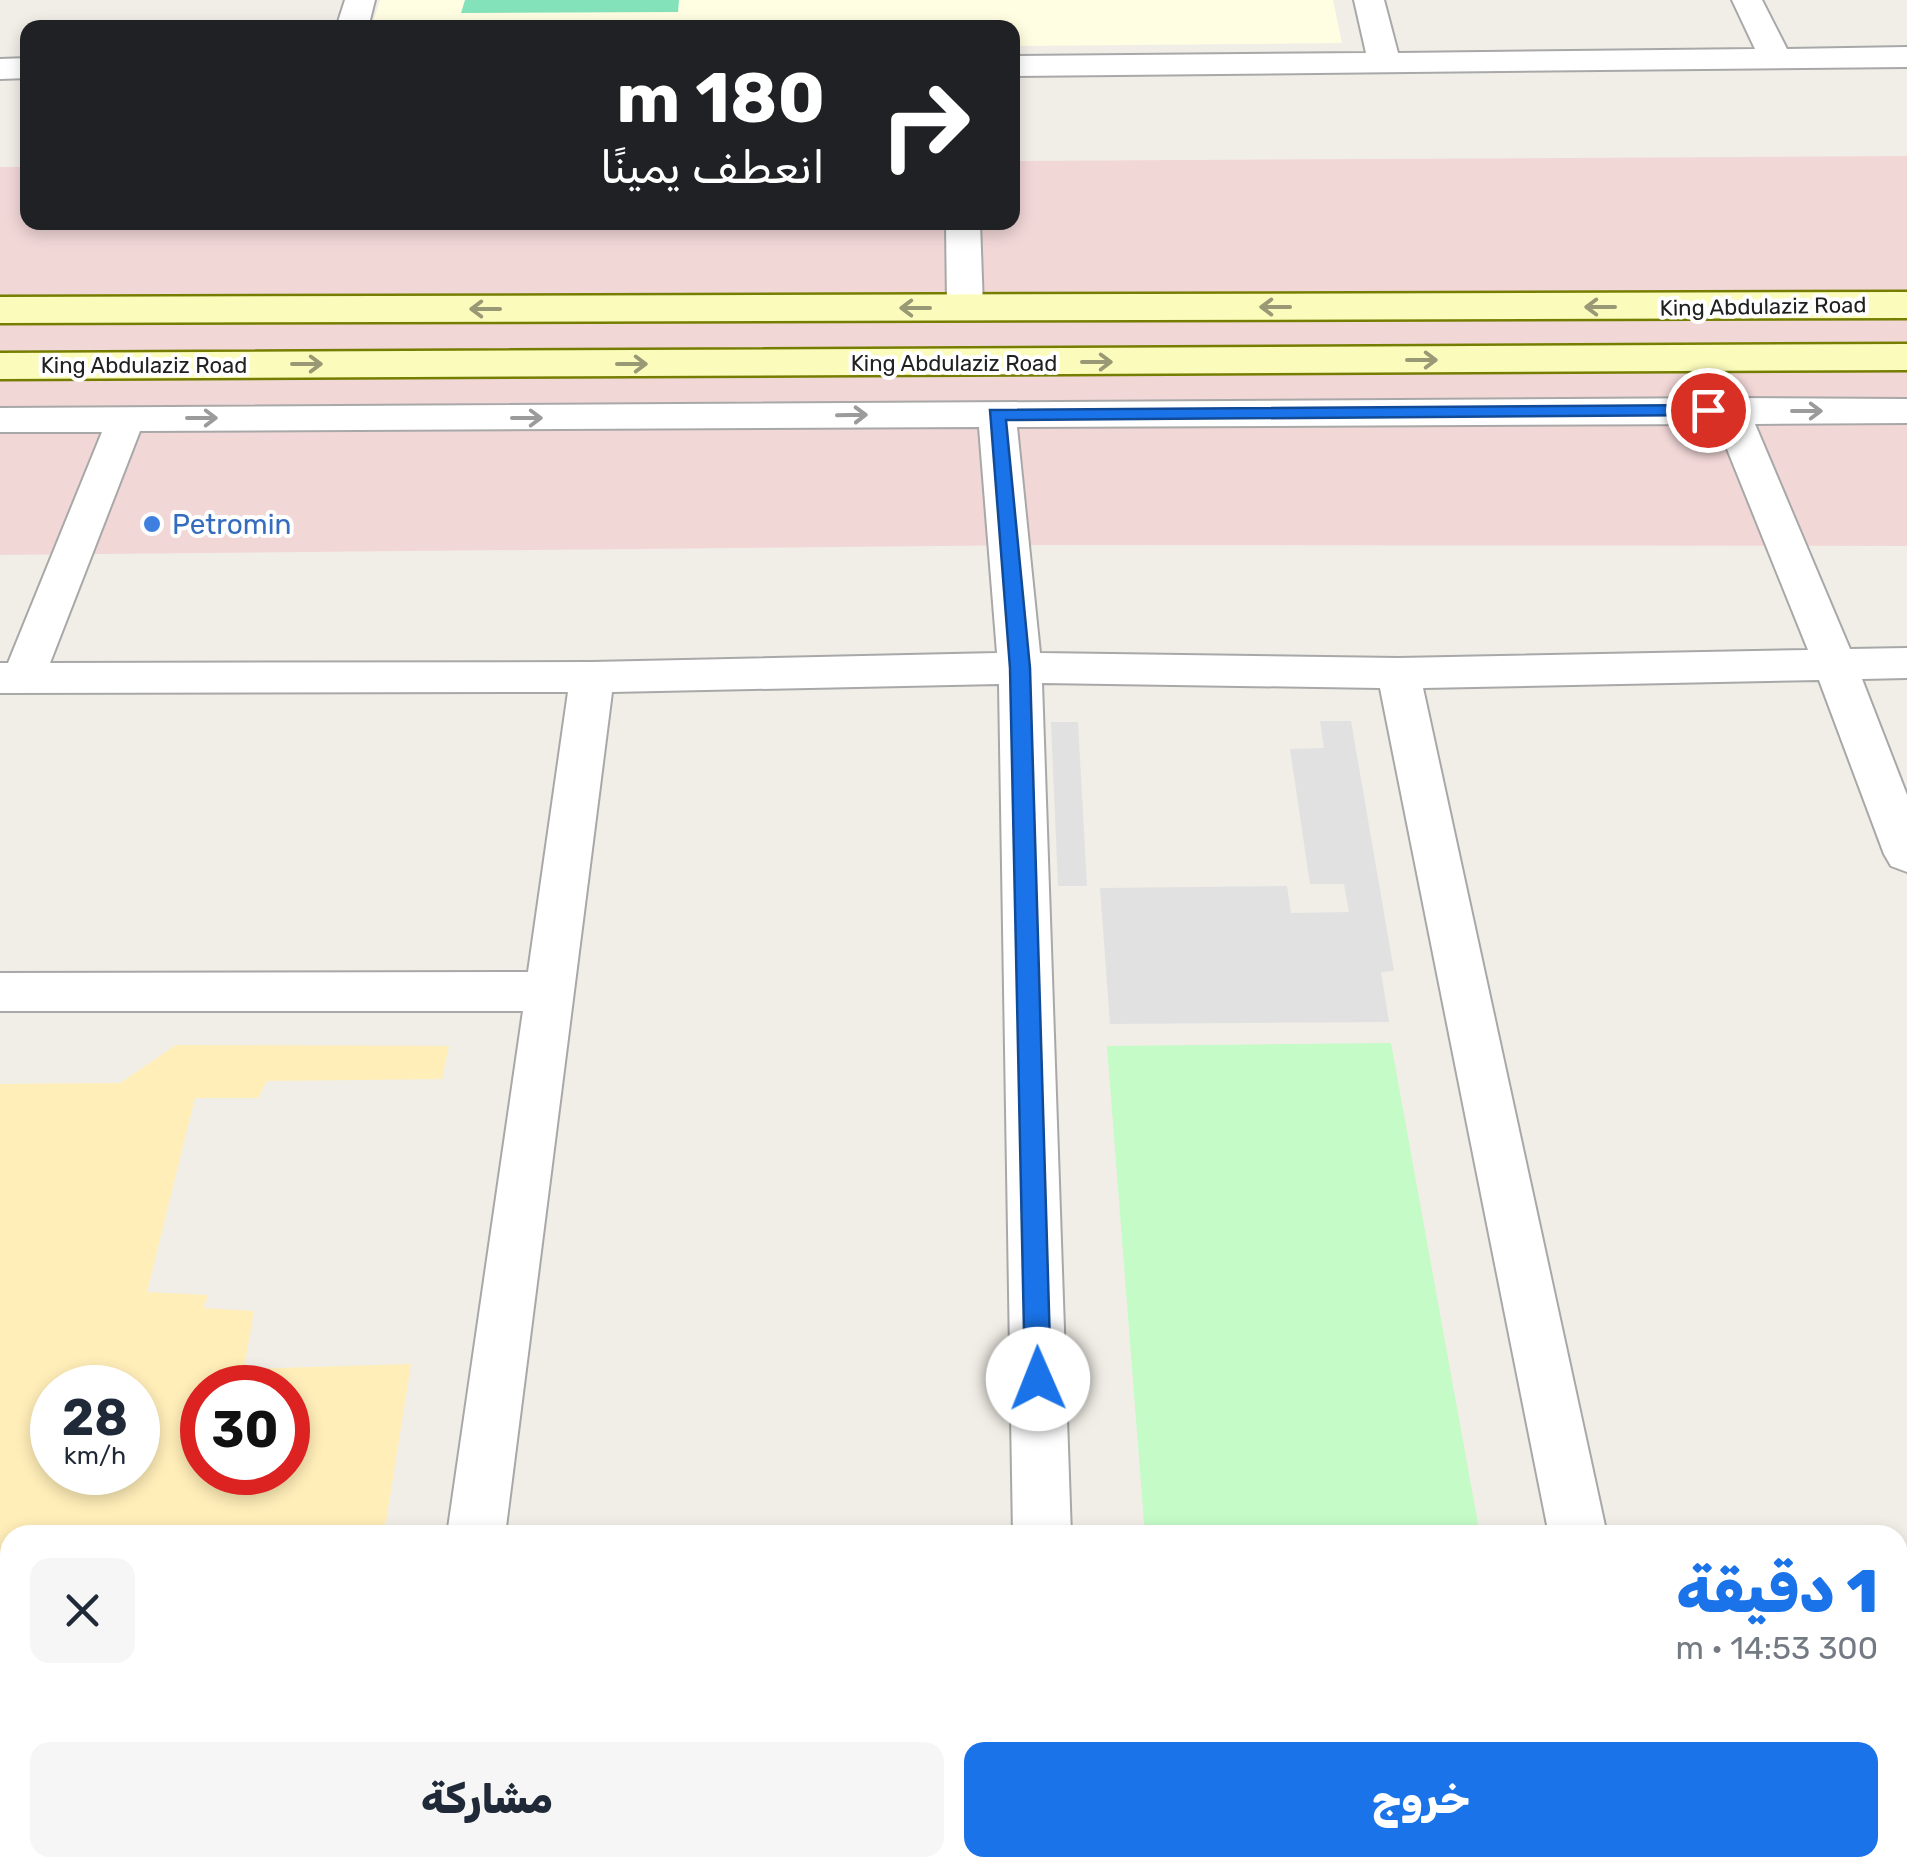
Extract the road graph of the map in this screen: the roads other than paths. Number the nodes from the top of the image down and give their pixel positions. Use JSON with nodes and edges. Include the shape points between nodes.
{"nodes":[{"id":1,"x":1369,"y":0,"type":"edge"},
{"id":2,"x":1746,"y":0,"type":"edge"},
{"id":3,"x":1774,"y":57,"type":"junction"},
{"id":4,"x":1907,"y":57,"type":"edge"},
{"id":5,"x":1384,"y":61,"type":"junction"},
{"id":6,"x":1020,"y":66,"type":"edge"},
{"id":7,"x":963,"y":230,"type":"edge"},
{"id":8,"x":1907,"y":304,"type":"edge"},
{"id":9,"x":965,"y":308,"type":"junction"},
{"id":10,"x":0,"y":310,"type":"edge"},
{"id":11,"x":1907,"y":358,"type":"edge"},
{"id":12,"x":0,"y":366,"type":"edge"},
{"id":13,"x":1730,"y":410,"type":"junction"},
{"id":14,"x":1907,"y":411,"type":"edge"},
{"id":15,"x":997,"y":414,"type":"junction"},
{"id":16,"x":126,"y":419,"type":"junction"},
{"id":17,"x":0,"y":420,"type":"edge"},
{"id":18,"x":1834,"y":662,"type":"junction"},
{"id":19,"x":1907,"y":662,"type":"edge"},
{"id":20,"x":1020,"y":668,"type":"junction"},
{"id":21,"x":1398,"y":674,"type":"junction"},
{"id":22,"x":592,"y":677,"type":"junction"},
{"id":23,"x":12,"y":678,"type":"edge"},
{"id":24,"x":1907,"y":854,"type":"edge"},
{"id":25,"x":549,"y":991,"type":"junction"},
{"id":26,"x":0,"y":992,"type":"edge"},
{"id":27,"x":477,"y":1525,"type":"edge"},
{"id":28,"x":1042,"y":1525,"type":"edge"},
{"id":29,"x":1576,"y":1525,"type":"edge"}],
"edges":[{"from":1,"to":5,"type":"street"},
{"from":2,"to":3,"type":"street"},
{"from":3,"to":4,"type":"street"},
{"from":3,"to":5,"type":"street"},
{"from":5,"to":6,"type":"street"},
{"from":7,"to":9,"type":"street"},
{"from":8,"to":9,"type":"main road","name":"King Abdulaziz Road","one_way":true},
{"from":9,"to":10,"type":"main road","name":"King Abdulaziz Road","one_way":true},
{"from":12,"to":11,"type":"main road","name":"King Abdulaziz Road","one_way":true},
{"from":13,"to":14,"type":"street","one_way":true},
{"from":13,"to":15,"type":"street"},
{"from":13,"to":18,"type":"street"},
{"from":16,"to":15,"type":"street","one_way":true},
{"from":15,"to":20,"type":"street"},
{"from":16,"to":17,"type":"street"},
{"from":16,"to":23,"type":"street"},
{"from":18,"to":19,"type":"street"},
{"from":18,"to":21,"type":"street"},
{"from":18,"to":24,"type":"street"},
{"from":20,"to":21,"type":"street"},
{"from":20,"to":22,"type":"street"},
{"from":20,"to":28,"type":"street"},
{"from":21,"to":29,"type":"street"},
{"from":22,"to":23,"type":"street"},
{"from":22,"to":25,"type":"street"},
{"from":25,"to":26,"type":"street"},
{"from":25,"to":27,"type":"street"}]}
